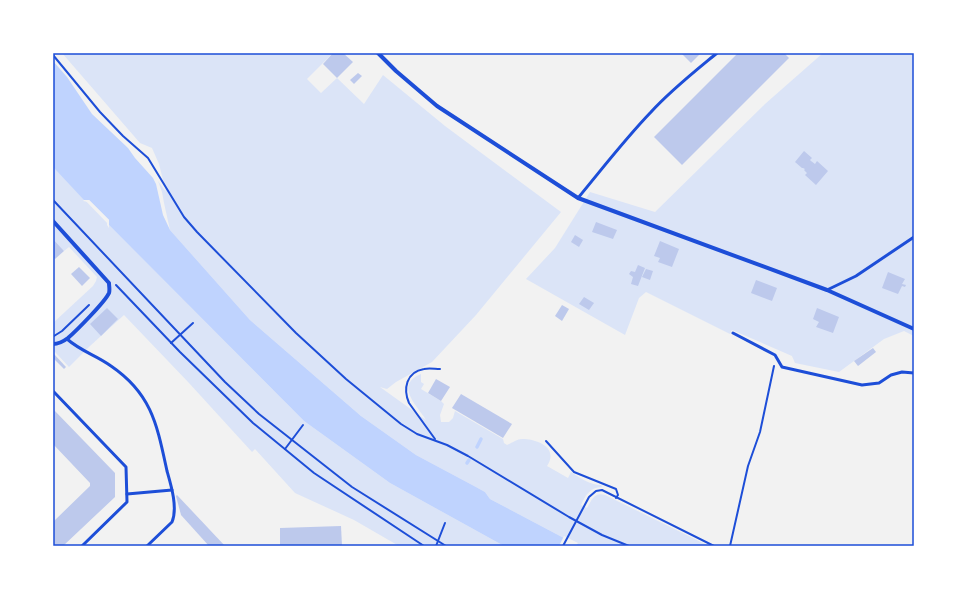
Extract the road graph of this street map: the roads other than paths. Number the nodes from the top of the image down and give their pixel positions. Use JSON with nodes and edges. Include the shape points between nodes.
{"nodes":[{"id":1,"x":378,"y":53,"type":"edge"},
{"id":2,"x":717,"y":53,"type":"edge"},
{"id":3,"x":578,"y":198,"type":"junction"},
{"id":4,"x":53,"y":221,"type":"edge"},
{"id":5,"x":914,"y":237,"type":"edge"},
{"id":6,"x":827,"y":290,"type":"junction"},
{"id":7,"x":914,"y":329,"type":"edge"},
{"id":8,"x":733,"y":333,"type":"dead end"},
{"id":9,"x":67,"y":339,"type":"junction"},
{"id":10,"x":53,"y":344,"type":"edge"},
{"id":11,"x":914,"y":373,"type":"edge"},
{"id":12,"x":53,"y":391,"type":"edge"},
{"id":13,"x":172,"y":490,"type":"junction"},
{"id":14,"x":127,"y":494,"type":"junction"},
{"id":15,"x":82,"y":546,"type":"edge"},
{"id":16,"x":147,"y":546,"type":"edge"}],
"edges":[{"from":1,"to":3,"type":"street","via":[[437,106]]},
{"from":2,"to":3,"type":"lane","via":[[652,111]]},
{"from":3,"to":6,"type":"street"},
{"from":4,"to":9,"type":"street","via":[[109,283],[109,292],[104,300]]},
{"from":5,"to":6,"type":"lane","via":[[856,276]]},
{"from":6,"to":7,"type":"street"},
{"from":8,"to":11,"type":"lane","via":[[775,355],[782,367],[862,385],[878,383],[902,372]]},
{"from":9,"to":10,"type":"street"},
{"from":9,"to":13,"type":"lane","via":[[111,366],[141,394],[155,421]]},
{"from":12,"to":14,"type":"lane","via":[[126,467]]},
{"from":13,"to":14,"type":"lane"},
{"from":13,"to":16,"type":"lane","via":[[172,522]]},
{"from":14,"to":15,"type":"lane","via":[[127,502]]}]}
